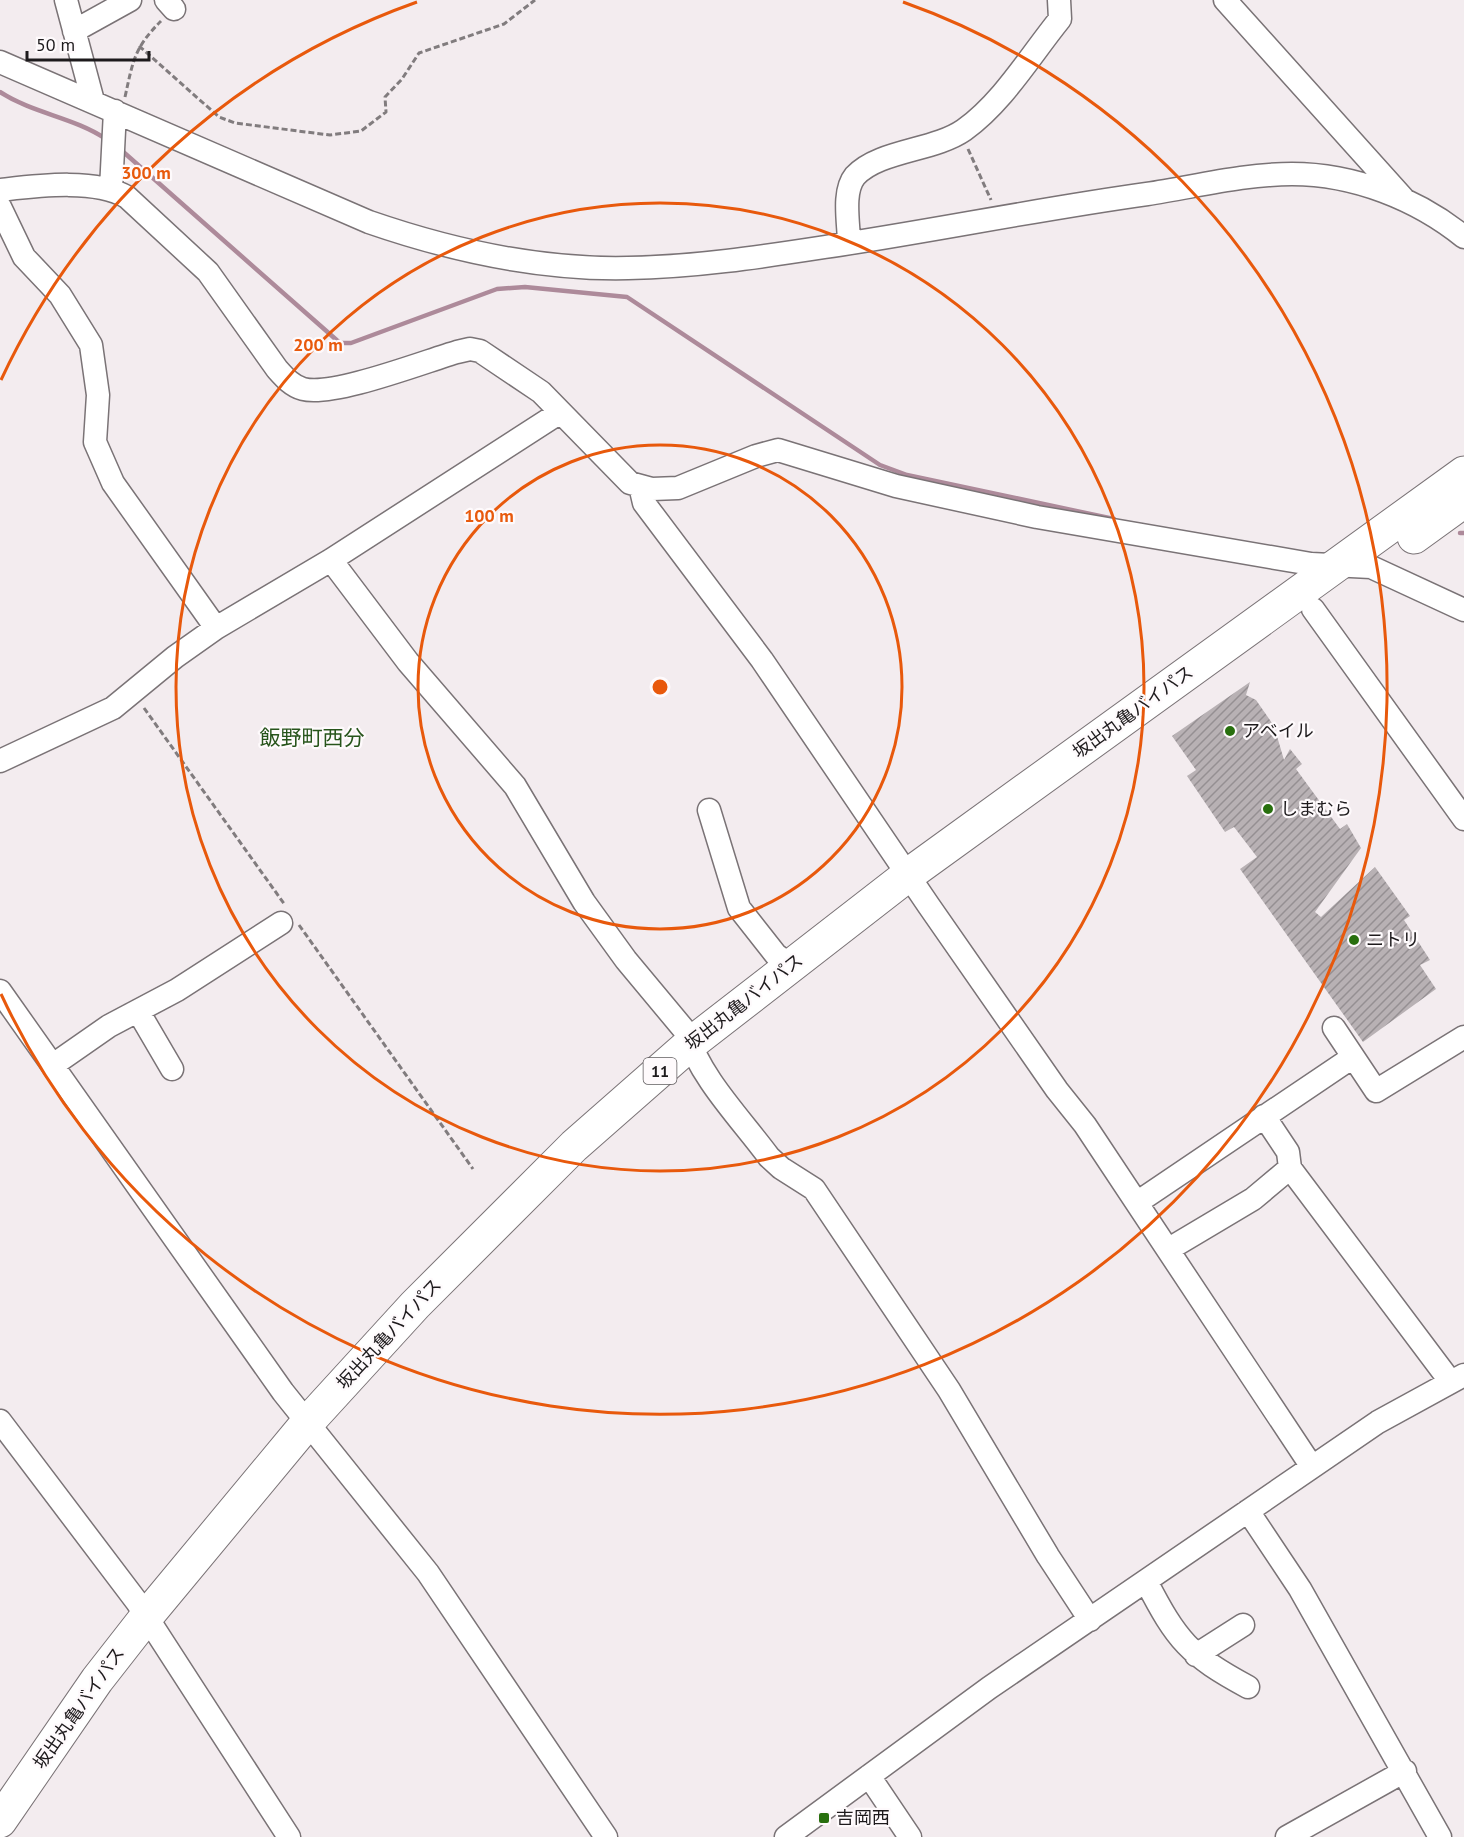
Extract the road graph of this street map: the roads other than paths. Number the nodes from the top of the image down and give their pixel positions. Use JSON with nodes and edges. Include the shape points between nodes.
{"nodes":[{"id":1,"x":66,"y":0,"type":"edge"},
{"id":2,"x":130,"y":0,"type":"edge"},
{"id":3,"x":1059,"y":0,"type":"edge"},
{"id":4,"x":1225,"y":0,"type":"edge"},
{"id":5,"x":74,"y":31,"type":"junction"},
{"id":6,"x":0,"y":62,"type":"edge"},
{"id":7,"x":93,"y":101,"type":"junction"},
{"id":8,"x":116,"y":126,"type":"junction"},
{"id":9,"x":111,"y":189,"type":"junction"},
{"id":10,"x":0,"y":190,"type":"edge"},
{"id":11,"x":1406,"y":201,"type":"junction"},
{"id":12,"x":0,"y":207,"type":"edge"},
{"id":13,"x":1464,"y":237,"type":"edge"},
{"id":14,"x":849,"y":243,"type":"junction"},
{"id":15,"x":560,"y":413,"type":"junction"},
{"id":16,"x":1464,"y":473,"type":"edge"},
{"id":17,"x":640,"y":486,"type":"junction"},
{"id":18,"x":1464,"y":501,"type":"edge"},
{"id":19,"x":331,"y":560,"type":"junction"},
{"id":20,"x":1336,"y":565,"type":"junction"},
{"id":21,"x":1371,"y":567,"type":"junction"},
{"id":22,"x":1313,"y":609,"type":"junction"},
{"id":23,"x":1464,"y":610,"type":"edge"},
{"id":24,"x":216,"y":628,"type":"junction"},
{"id":25,"x":0,"y":761,"type":"edge"},
{"id":26,"x":709,"y":810,"type":"dead end"},
{"id":27,"x":1464,"y":819,"type":"edge"},
{"id":28,"x":914,"y":883,"type":"junction"},
{"id":29,"x":287,"y":915,"type":"road end"},
{"id":30,"x":790,"y":965,"type":"junction"},
{"id":31,"x":0,"y":991,"type":"edge"},
{"id":32,"x":138,"y":1011,"type":"junction"},
{"id":33,"x":1334,"y":1028,"type":"dead end"},
{"id":34,"x":1464,"y":1037,"type":"edge"},
{"id":35,"x":1353,"y":1057,"type":"junction"},
{"id":36,"x":700,"y":1062,"type":"junction"},
{"id":37,"x":53,"y":1065,"type":"junction"},
{"id":38,"x":172,"y":1069,"type":"dead end"},
{"id":39,"x":1264,"y":1116,"type":"junction"},
{"id":40,"x":1290,"y":1168,"type":"junction"},
{"id":41,"x":1138,"y":1202,"type":"junction"},
{"id":42,"x":1169,"y":1249,"type":"junction"},
{"id":43,"x":1457,"y":1378,"type":"edge"},
{"id":44,"x":0,"y":1422,"type":"edge"},
{"id":45,"x":315,"y":1431,"type":"junction"},
{"id":46,"x":1312,"y":1467,"type":"junction"},
{"id":47,"x":1248,"y":1511,"type":"junction"},
{"id":48,"x":1146,"y":1581,"type":"junction"},
{"id":49,"x":1090,"y":1620,"type":"junction"},
{"id":50,"x":1243,"y":1625,"type":"dead end"},
{"id":51,"x":154,"y":1626,"type":"junction"},
{"id":52,"x":1196,"y":1655,"type":"junction"},
{"id":53,"x":1248,"y":1687,"type":"dead end"},
{"id":54,"x":1405,"y":1771,"type":"junction"},
{"id":55,"x":869,"y":1776,"type":"junction"},
{"id":56,"x":0,"y":1821,"type":"edge"},
{"id":57,"x":603,"y":1834,"type":"edge"},
{"id":58,"x":15,"y":1837,"type":"edge"},
{"id":59,"x":289,"y":1837,"type":"edge"},
{"id":60,"x":786,"y":1837,"type":"edge"},
{"id":61,"x":910,"y":1837,"type":"edge"},
{"id":62,"x":1287,"y":1837,"type":"edge"},
{"id":63,"x":1440,"y":1837,"type":"edge"}],
"edges":[{"from":1,"to":5,"type":"street"},
{"from":2,"to":5,"type":"street"},
{"from":3,"to":14,"type":"street","via":[[1060,19],[995,102],[941,143],[864,169],[853,178],[848,196]]},
{"from":4,"to":11,"type":"street"},
{"from":5,"to":7,"type":"street"},
{"from":6,"to":7,"type":"street"},
{"from":7,"to":8,"type":"street"},
{"from":8,"to":9,"type":"street"},
{"from":8,"to":14,"type":"street","via":[[369,222],[422,240],[499,258],[629,268],[741,259]]},
{"from":9,"to":10,"type":"street","via":[[89,185]]},
{"from":9,"to":15,"type":"street","via":[[139,206],[208,272],[277,369],[296,386],[312,390],[346,385],[470,350],[493,358],[524,378]]},
{"from":11,"to":13,"type":"street"},
{"from":11,"to":14,"type":"street","via":[[1358,184],[1293,174],[1117,198]]},
{"from":12,"to":24,"type":"street","via":[[24,257],[60,295],[91,345],[98,395],[95,442],[113,483]]},
{"from":15,"to":17,"type":"street","via":[[620,475]]},
{"from":15,"to":19,"type":"street"},
{"from":16,"to":20,"type":"highway","name":"坂出丸亀バイパス","number":"11"},
{"from":17,"to":20,"type":"street","via":[[678,488],[778,450],[896,486],[1037,517],[1263,557]]},
{"from":17,"to":28,"type":"street","via":[[644,503],[762,660]]},
{"from":18,"to":21,"type":"highway","name":"坂出丸亀バイパス","number":"11"},
{"from":19,"to":24,"type":"street"},
{"from":19,"to":36,"type":"street","via":[[408,662],[515,786],[584,902],[686,1032]]},
{"from":20,"to":21,"type":"street"},
{"from":20,"to":28,"type":"highway","name":"坂出丸亀バイパス","number":"11"},
{"from":21,"to":22,"type":"highway","name":"坂出丸亀バイパス","number":"11"},
{"from":21,"to":23,"type":"street"},
{"from":22,"to":27,"type":"street"},
{"from":22,"to":28,"type":"highway","name":"坂出丸亀バイパス","number":"11"},
{"from":24,"to":25,"type":"street","via":[[113,708]]},
{"from":26,"to":30,"type":"street","via":[[739,908],[776,955]]},
{"from":28,"to":30,"type":"highway","name":"坂出丸亀バイパス","number":"11"},
{"from":28,"to":36,"type":"highway","name":"坂出丸亀バイパス","number":"11"},
{"from":28,"to":41,"type":"street"},
{"from":29,"to":32,"type":"street","via":[[177,990]]},
{"from":30,"to":36,"type":"highway","name":"坂出丸亀バイパス","number":"11"},
{"from":31,"to":37,"type":"street"},
{"from":32,"to":37,"type":"street"},
{"from":32,"to":38,"type":"street"},
{"from":33,"to":35,"type":"street"},
{"from":34,"to":35,"type":"street","via":[[1376,1090]]},
{"from":35,"to":39,"type":"street"},
{"from":36,"to":45,"type":"highway","name":"坂出丸亀バイパス","number":"11","via":[[534,1213]]},
{"from":36,"to":49,"type":"street","via":[[769,1157],[814,1189],[949,1390]]},
{"from":37,"to":45,"type":"street","via":[[283,1392]]},
{"from":39,"to":40,"type":"street","via":[[1288,1152]]},
{"from":39,"to":41,"type":"street"},
{"from":40,"to":42,"type":"street","via":[[1253,1199]]},
{"from":40,"to":43,"type":"street","via":[[1378,1289]]},
{"from":41,"to":42,"type":"street"},
{"from":42,"to":46,"type":"street"},
{"from":43,"to":46,"type":"street","via":[[1378,1422]]},
{"from":44,"to":51,"type":"street"},
{"from":45,"to":51,"type":"highway","name":"坂出丸亀バイパス","number":"11","via":[[204,1576]]},
{"from":45,"to":57,"type":"street","via":[[428,1573]]},
{"from":46,"to":47,"type":"street"},
{"from":47,"to":48,"type":"street"},
{"from":47,"to":54,"type":"street","via":[[1300,1589]]},
{"from":48,"to":49,"type":"street"},
{"from":48,"to":52,"type":"street","via":[[1165,1618]]},
{"from":49,"to":55,"type":"street"},
{"from":50,"to":52,"type":"street"},
{"from":51,"to":56,"type":"highway","name":"坂出丸亀バイパス","number":"11","via":[[97,1680]]},
{"from":51,"to":58,"type":"highway","name":"坂出丸亀バイパス","number":"11"},
{"from":51,"to":59,"type":"street"},
{"from":52,"to":53,"type":"street"},
{"from":54,"to":62,"type":"street"},
{"from":54,"to":63,"type":"street"},
{"from":55,"to":60,"type":"street"},
{"from":55,"to":61,"type":"street"}]}
